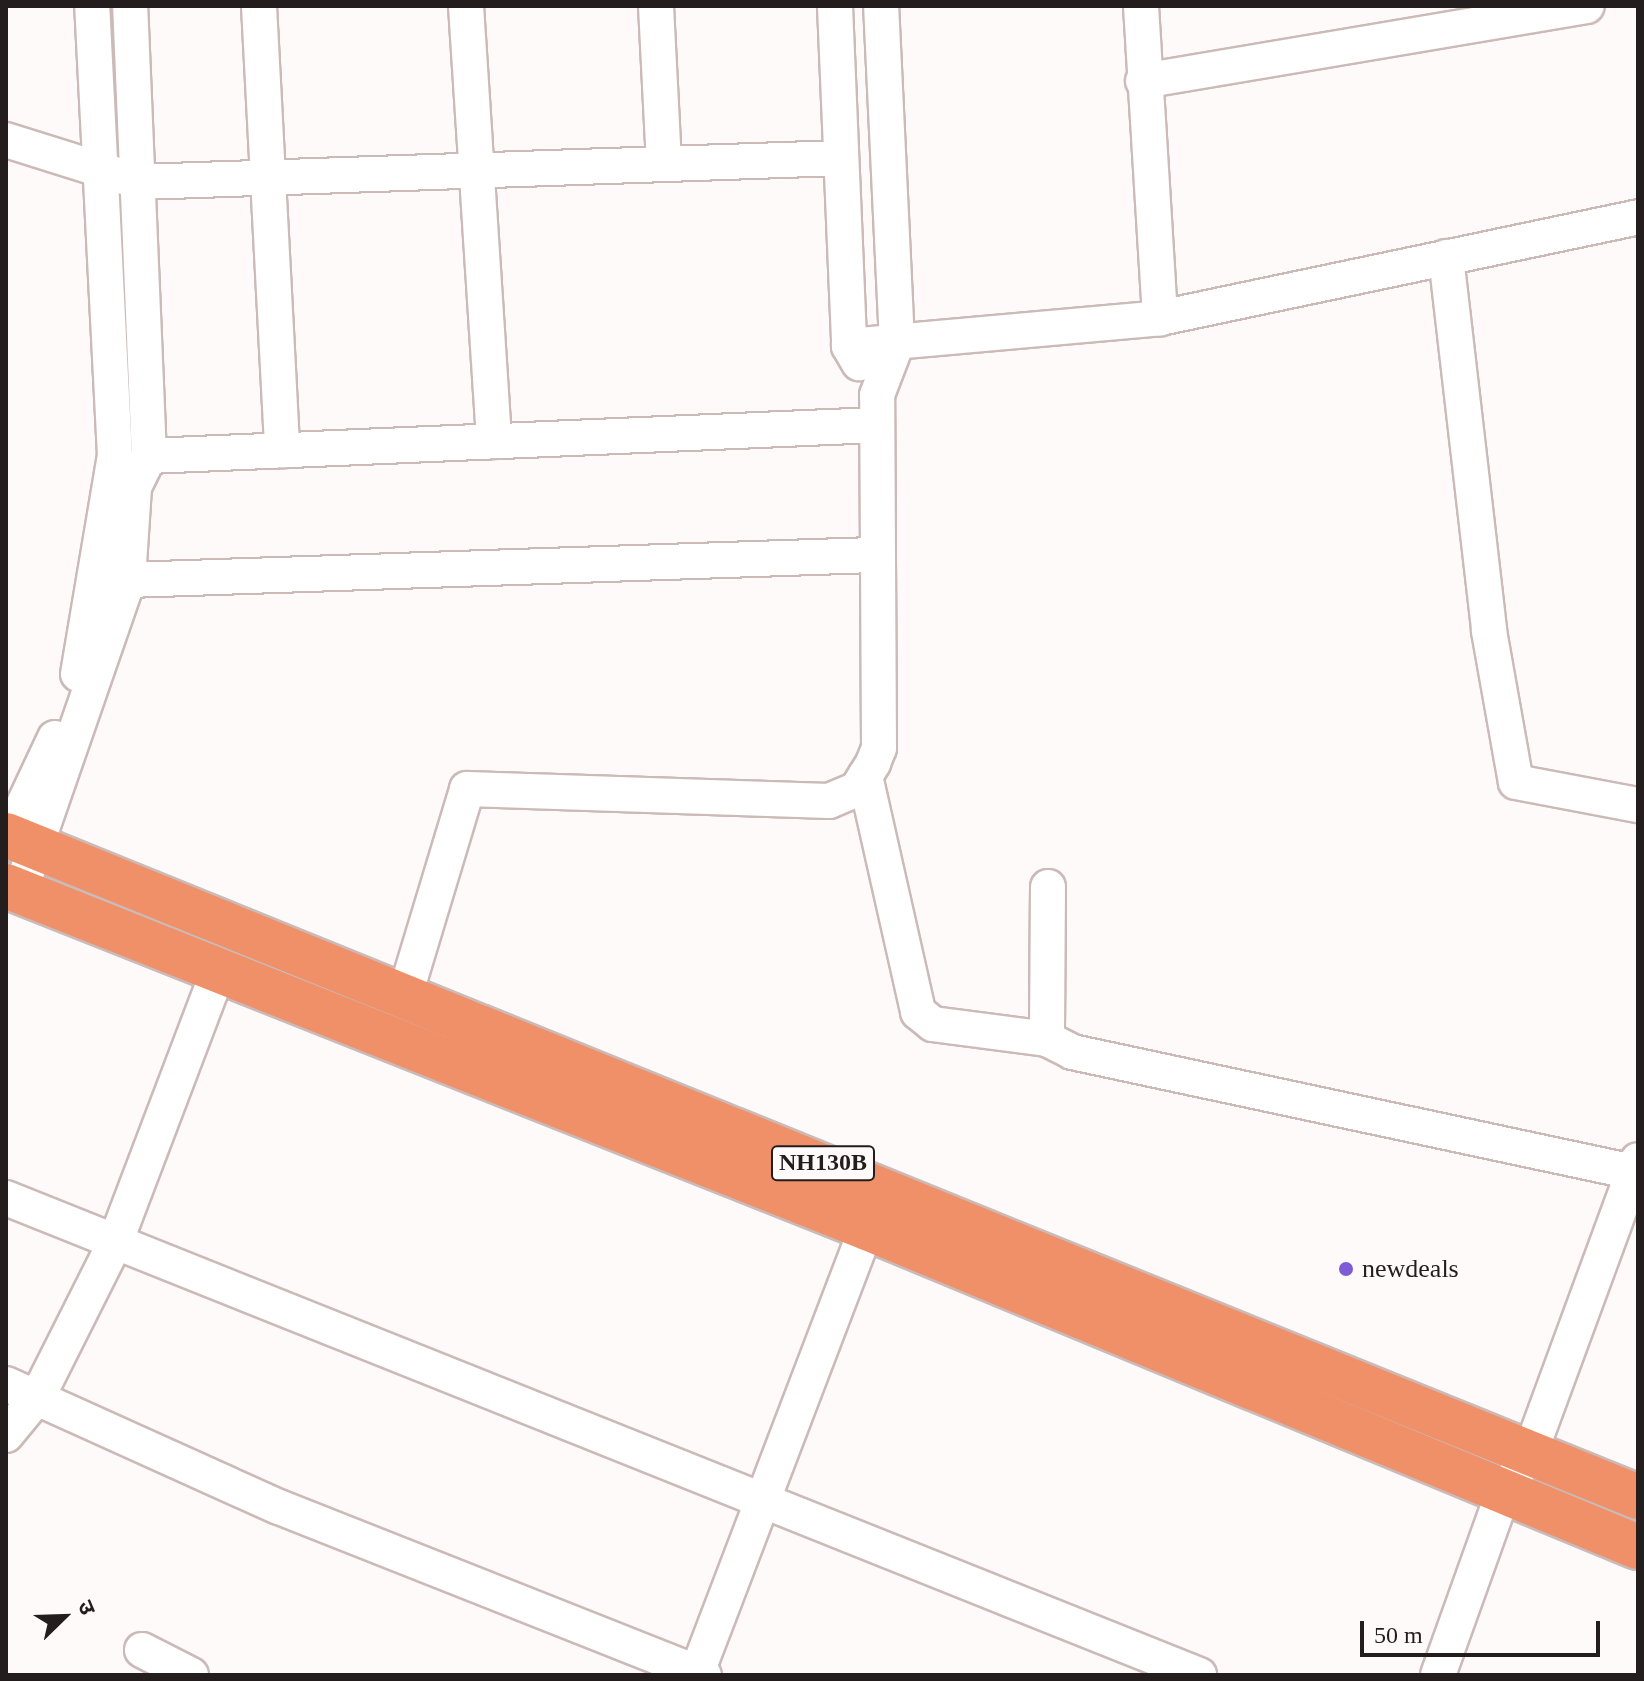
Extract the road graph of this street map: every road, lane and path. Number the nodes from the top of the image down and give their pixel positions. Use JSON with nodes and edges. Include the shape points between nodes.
{"nodes":[{"id":1,"x":92,"y":6,"type":"edge"},
{"id":2,"x":130,"y":6,"type":"edge"},
{"id":3,"x":259,"y":6,"type":"edge"},
{"id":4,"x":466,"y":6,"type":"edge"},
{"id":5,"x":656,"y":6,"type":"edge"},
{"id":6,"x":835,"y":6,"type":"edge"},
{"id":7,"x":881,"y":6,"type":"edge"},
{"id":8,"x":1141,"y":6,"type":"edge"},
{"id":9,"x":1587,"y":6,"type":"edge"},
{"id":10,"x":1470,"y":15,"type":"edge"},
{"id":11,"x":1143,"y":81,"type":"junction"},
{"id":12,"x":6,"y":140,"type":"edge"},
{"id":13,"x":840,"y":158,"type":"junction"},
{"id":14,"x":664,"y":163,"type":"junction"},
{"id":15,"x":473,"y":169,"type":"junction"},
{"id":16,"x":102,"y":173,"type":"junction"},
{"id":17,"x":265,"y":175,"type":"junction"},
{"id":18,"x":140,"y":182,"type":"junction"},
{"id":19,"x":1638,"y":217,"type":"edge"},
{"id":20,"x":1446,"y":257,"type":"junction"},
{"id":21,"x":1160,"y":318,"type":"junction"},
{"id":22,"x":897,"y":343,"type":"junction"},
{"id":23,"x":849,"y":346,"type":"junction"},
{"id":24,"x":877,"y":410,"type":"junction"},
{"id":25,"x":494,"y":441,"type":"junction"},
{"id":26,"x":282,"y":450,"type":"junction"},
{"id":27,"x":149,"y":456,"type":"junction"},
{"id":28,"x":874,"y":555,"type":"junction"},
{"id":29,"x":128,"y":580,"type":"junction"},
{"id":30,"x":865,"y":776,"type":"junction"},
{"id":31,"x":1638,"y":805,"type":"edge"},
{"id":32,"x":1638,"y":813,"type":"edge"},
{"id":33,"x":1638,"y":832,"type":"edge"},
{"id":34,"x":14,"y":840,"type":"edge"},
{"id":35,"x":1048,"y":887,"type":"dead end"},
{"id":36,"x":13,"y":889,"type":"edge"},
{"id":37,"x":218,"y":972,"type":"junction"},
{"id":38,"x":405,"y":995,"type":"junction"},
{"id":39,"x":1047,"y":1039,"type":"junction"},
{"id":40,"x":1633,"y":1185,"type":"edge"},
{"id":41,"x":882,"y":1186,"type":"junction"},
{"id":42,"x":6,"y":1198,"type":"edge"},
{"id":43,"x":867,"y":1228,"type":"junction"},
{"id":44,"x":115,"y":1243,"type":"junction"},
{"id":45,"x":6,"y":1384,"type":"edge"},
{"id":46,"x":38,"y":1396,"type":"junction"},
{"id":47,"x":6,"y":1435,"type":"edge"},
{"id":48,"x":1530,"y":1453,"type":"junction"},
{"id":49,"x":1503,"y":1493,"type":"junction"},
{"id":50,"x":1638,"y":1497,"type":"edge"},
{"id":51,"x":759,"y":1501,"type":"junction"},
{"id":52,"x":1638,"y":1547,"type":"edge"},
{"id":53,"x":142,"y":1650,"type":"dead end"},
{"id":54,"x":699,"y":1674,"type":"edge"},
{"id":55,"x":191,"y":1675,"type":"edge"},
{"id":56,"x":1199,"y":1675,"type":"edge"},
{"id":57,"x":1438,"y":1675,"type":"edge"}],
"edges":[{"from":1,"to":16,"type":"street"},
{"from":2,"to":18,"type":"street"},
{"from":3,"to":17,"type":"street"},
{"from":4,"to":15,"type":"street"},
{"from":5,"to":14,"type":"street"},
{"from":6,"to":13,"type":"street"},
{"from":7,"to":22,"type":"street"},
{"from":8,"to":11,"type":"street"},
{"from":9,"to":10,"type":"street"},
{"from":10,"to":11,"type":"street"},
{"from":11,"to":21,"type":"street"},
{"from":12,"to":16,"type":"street"},
{"from":13,"to":14,"type":"street"},
{"from":13,"to":23,"type":"street"},
{"from":14,"to":15,"type":"street"},
{"from":15,"to":17,"type":"street"},
{"from":15,"to":25,"type":"street"},
{"from":16,"to":18,"type":"street"},
{"from":16,"to":34,"type":"street","via":[[115,456],[75,695]]},
{"from":17,"to":18,"type":"street"},
{"from":17,"to":26,"type":"street"},
{"from":18,"to":27,"type":"street"},
{"from":19,"to":20,"type":"street"},
{"from":20,"to":21,"type":"street"},
{"from":20,"to":31,"type":"street","via":[[1489,631],[1516,782]]},
{"from":21,"to":22,"type":"street"},
{"from":22,"to":23,"type":"street"},
{"from":22,"to":24,"type":"street"},
{"from":23,"to":24,"type":"street"},
{"from":24,"to":25,"type":"street"},
{"from":24,"to":28,"type":"street"},
{"from":25,"to":26,"type":"street"},
{"from":26,"to":27,"type":"street"},
{"from":27,"to":29,"type":"street","via":[[134,487]]},
{"from":28,"to":29,"type":"street"},
{"from":28,"to":30,"type":"street","via":[[879,748]]},
{"from":29,"to":34,"type":"street"},
{"from":30,"to":38,"type":"street","via":[[844,798],[829,801],[467,789]]},
{"from":30,"to":39,"type":"street","via":[[918,1012],[933,1024]]},
{"from":32,"to":33,"type":"street"},
{"from":34,"to":36,"type":"street"},
{"from":34,"to":38,"type":"highway","number":"NH130B"},
{"from":35,"to":39,"type":"street"},
{"from":36,"to":37,"type":"highway","number":"NH130B"},
{"from":37,"to":43,"type":"highway","number":"NH130B"},
{"from":37,"to":44,"type":"street"},
{"from":38,"to":41,"type":"highway","number":"NH130B"},
{"from":39,"to":40,"type":"street","via":[[1072,1052]]},
{"from":40,"to":48,"type":"street"},
{"from":41,"to":43,"type":"street"},
{"from":41,"to":48,"type":"highway","number":"NH130B"},
{"from":42,"to":44,"type":"street"},
{"from":43,"to":49,"type":"highway","number":"NH130B"},
{"from":43,"to":51,"type":"street"},
{"from":44,"to":46,"type":"street"},
{"from":44,"to":51,"type":"street"},
{"from":45,"to":46,"type":"street"},
{"from":46,"to":47,"type":"street"},
{"from":46,"to":54,"type":"street","via":[[279,1507]]},
{"from":48,"to":49,"type":"street"},
{"from":48,"to":50,"type":"highway","number":"NH130B"},
{"from":49,"to":52,"type":"highway","number":"NH130B"},
{"from":49,"to":57,"type":"street"},
{"from":51,"to":54,"type":"street"},
{"from":51,"to":56,"type":"street"},
{"from":53,"to":55,"type":"street"}]}
